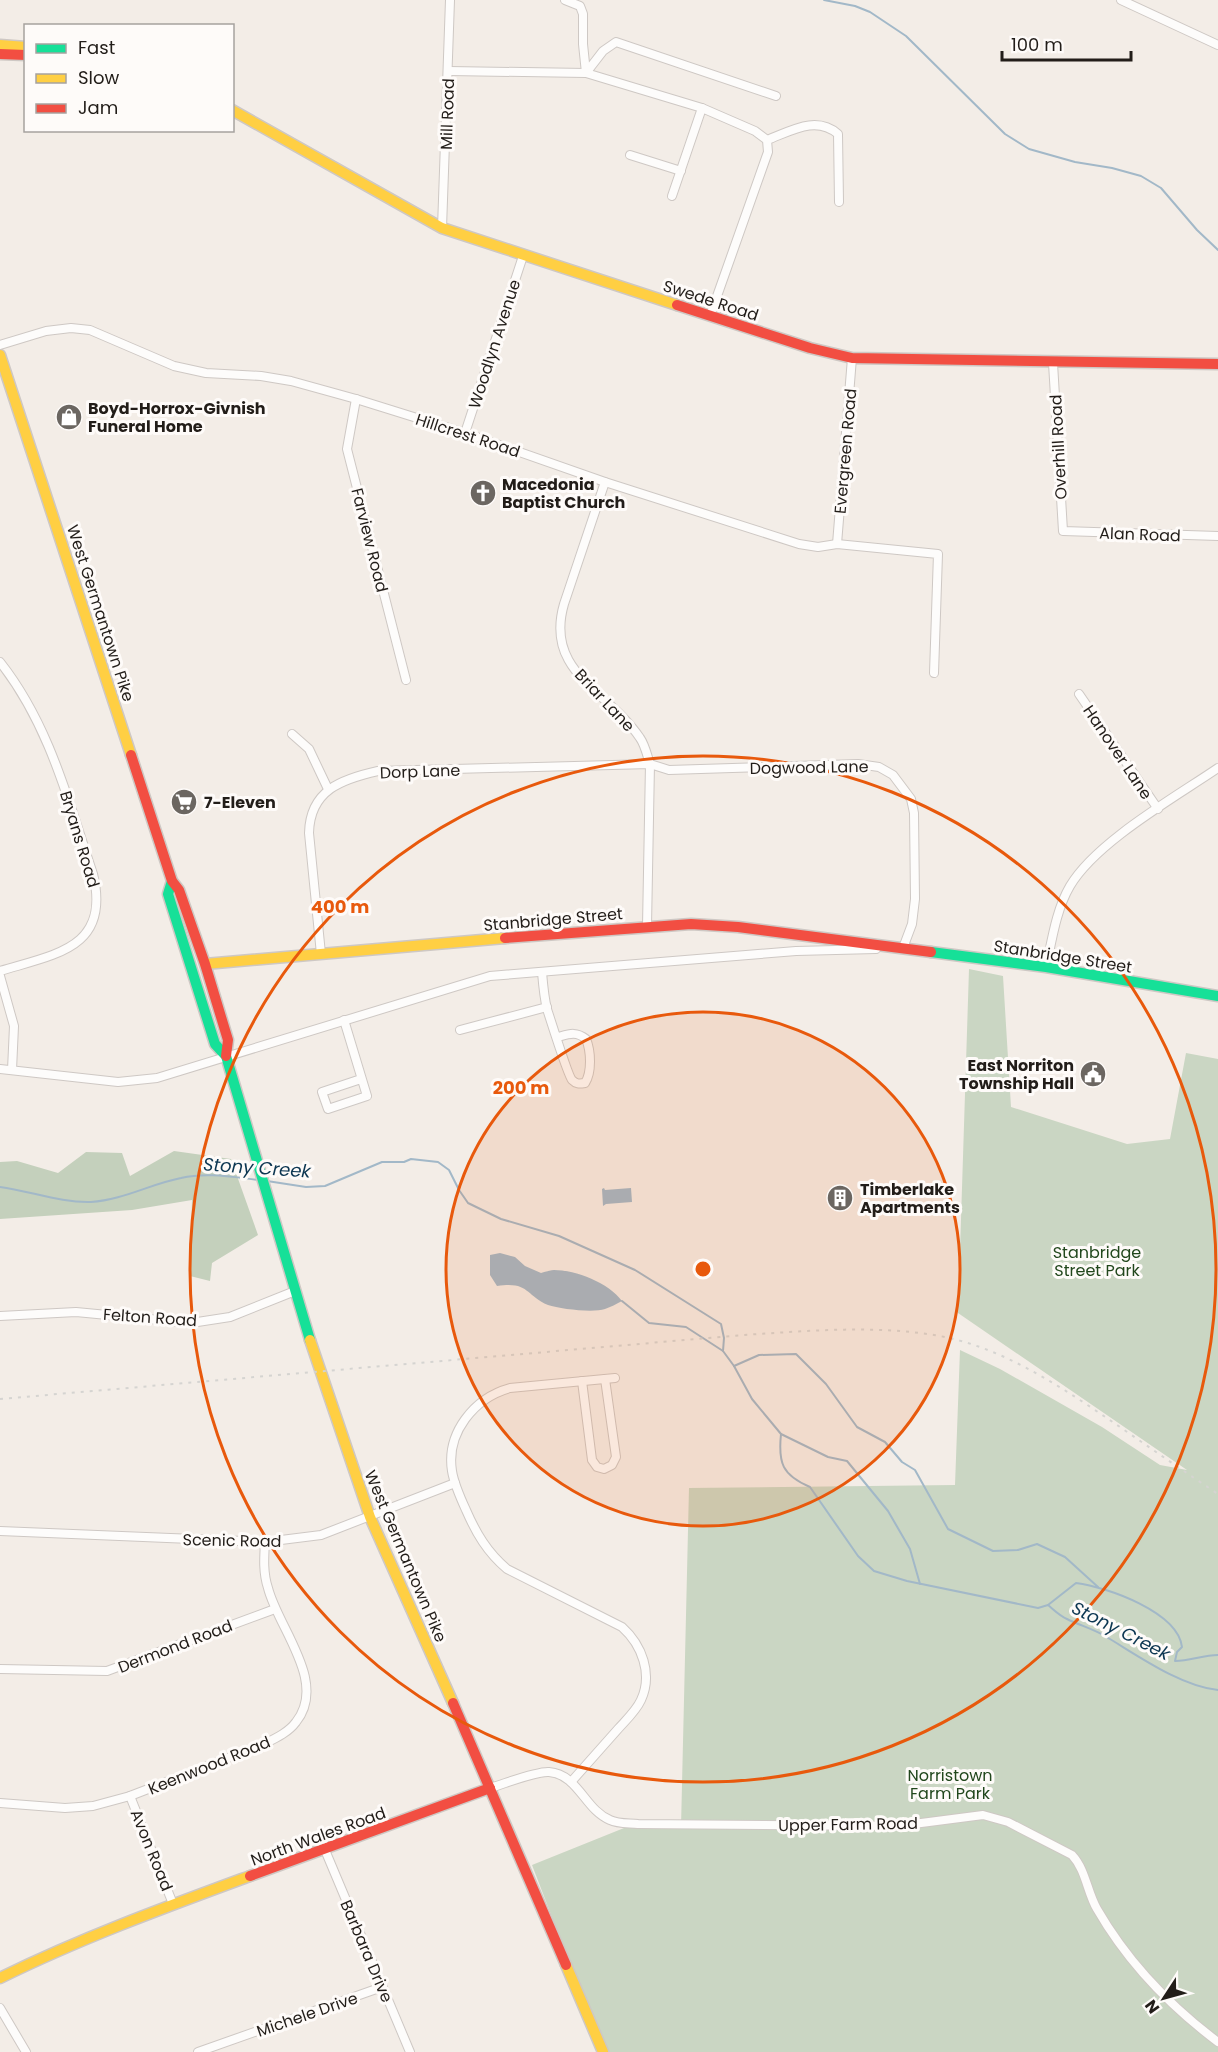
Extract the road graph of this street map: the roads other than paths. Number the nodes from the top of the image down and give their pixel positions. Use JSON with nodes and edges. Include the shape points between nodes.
{"nodes":[{"id":1,"x":450,"y":0,"type":"edge"},
{"id":2,"x":565,"y":0,"type":"edge"},
{"id":3,"x":1122,"y":0,"type":"edge"},
{"id":4,"x":0,"y":45,"type":"edge"},
{"id":5,"x":1218,"y":45,"type":"edge"},
{"id":6,"x":24,"y":47,"type":"edge"},
{"id":7,"x":0,"y":54,"type":"edge"},
{"id":8,"x":24,"y":55,"type":"edge"},
{"id":9,"x":448,"y":71,"type":"junction"},
{"id":10,"x":586,"y":74,"type":"junction"},
{"id":11,"x":776,"y":96,"type":"dead end"},
{"id":12,"x":702,"y":108,"type":"junction"},
{"id":13,"x":234,"y":111,"type":"edge"},
{"id":14,"x":767,"y":140,"type":"junction"},
{"id":15,"x":630,"y":155,"type":"dead end"},
{"id":16,"x":681,"y":171,"type":"junction"},
{"id":17,"x":672,"y":196,"type":"dead end"},
{"id":18,"x":839,"y":202,"type":"dead end"},
{"id":19,"x":442,"y":228,"type":"junction"},
{"id":20,"x":523,"y":256,"type":"junction"},
{"id":21,"x":710,"y":316,"type":"junction"},
{"id":22,"x":0,"y":345,"type":"edge"},
{"id":23,"x":0,"y":355,"type":"edge"},
{"id":24,"x":852,"y":358,"type":"junction"},
{"id":25,"x":1053,"y":363,"type":"junction"},
{"id":26,"x":1218,"y":364,"type":"edge"},
{"id":27,"x":356,"y":399,"type":"junction"},
{"id":28,"x":465,"y":433,"type":"junction"},
{"id":29,"x":605,"y":482,"type":"junction"},
{"id":30,"x":1063,"y":531,"type":"joint"},
{"id":31,"x":1218,"y":536,"type":"edge"},
{"id":32,"x":837,"y":544,"type":"junction"},
{"id":33,"x":0,"y":662,"type":"edge"},
{"id":34,"x":934,"y":673,"type":"dead end"},
{"id":35,"x":406,"y":680,"type":"dead end"},
{"id":36,"x":1079,"y":694,"type":"dead end"},
{"id":37,"x":292,"y":734,"type":"dead end"},
{"id":38,"x":650,"y":764,"type":"junction"},
{"id":39,"x":1218,"y":768,"type":"edge"},
{"id":40,"x":328,"y":789,"type":"junction"},
{"id":41,"x":1158,"y":809,"type":"junction"},
{"id":42,"x":172,"y":881,"type":"junction"},
{"id":43,"x":647,"y":926,"type":"junction"},
{"id":44,"x":903,"y":948,"type":"junction"},
{"id":45,"x":321,"y":954,"type":"junction"},
{"id":46,"x":205,"y":964,"type":"junction"},
{"id":47,"x":1047,"y":967,"type":"junction"},
{"id":48,"x":0,"y":971,"type":"edge"},
{"id":49,"x":542,"y":972,"type":"junction"},
{"id":50,"x":0,"y":976,"type":"edge"},
{"id":51,"x":1218,"y":996,"type":"edge"},
{"id":52,"x":547,"y":1007,"type":"junction"},
{"id":53,"x":344,"y":1020,"type":"junction"},
{"id":54,"x":460,"y":1030,"type":"dead end"},
{"id":55,"x":558,"y":1037,"type":"junction"},
{"id":56,"x":226,"y":1056,"type":"junction"},
{"id":57,"x":0,"y":1069,"type":"edge"},
{"id":58,"x":12,"y":1071,"type":"junction"},
{"id":59,"x":361,"y":1079,"type":"junction"},
{"id":60,"x":295,"y":1291,"type":"junction"},
{"id":61,"x":0,"y":1316,"type":"edge"},
{"id":62,"x":615,"y":1378,"type":"dead end"},
{"id":63,"x":605,"y":1379,"type":"junction"},
{"id":64,"x":582,"y":1381,"type":"junction"},
{"id":65,"x":455,"y":1484,"type":"junction"},
{"id":66,"x":370,"y":1517,"type":"junction"},
{"id":67,"x":0,"y":1532,"type":"edge"},
{"id":68,"x":266,"y":1542,"type":"junction"},
{"id":69,"x":275,"y":1609,"type":"junction"},
{"id":70,"x":0,"y":1669,"type":"edge"},
{"id":71,"x":571,"y":1782,"type":"junction"},
{"id":72,"x":490,"y":1788,"type":"junction"},
{"id":73,"x":130,"y":1796,"type":"junction"},
{"id":74,"x":0,"y":1803,"type":"edge"},
{"id":75,"x":325,"y":1850,"type":"junction"},
{"id":76,"x":173,"y":1904,"type":"junction"},
{"id":77,"x":0,"y":1978,"type":"edge"},
{"id":78,"x":382,"y":1987,"type":"junction"},
{"id":79,"x":0,"y":2008,"type":"edge"},
{"id":80,"x":1218,"y":2042,"type":"edge"},
{"id":81,"x":26,"y":2052,"type":"edge"},
{"id":82,"x":198,"y":2052,"type":"edge"},
{"id":83,"x":410,"y":2052,"type":"edge"},
{"id":84,"x":603,"y":2052,"type":"edge"}],
"edges":[{"from":1,"to":9,"type":"street","name":"Mill Road"},
{"from":2,"to":10,"type":"street","via":[[580,6],[583,14]]},
{"from":3,"to":5,"type":"street"},
{"from":4,"to":6,"type":"main road"},
{"from":7,"to":8,"type":"main road"},
{"from":9,"to":10,"type":"street"},
{"from":9,"to":19,"type":"street","name":"Mill Road"},
{"from":10,"to":11,"type":"street","via":[[615,42]]},
{"from":10,"to":12,"type":"street"},
{"from":12,"to":14,"type":"street"},
{"from":12,"to":16,"type":"street"},
{"from":13,"to":19,"type":"main road","name":"Swede Road"},
{"from":14,"to":18,"type":"street","via":[[815,124],[830,127],[838,135]]},
{"from":14,"to":21,"type":"street","via":[[768,152]]},
{"from":15,"to":16,"type":"street"},
{"from":16,"to":17,"type":"street"},
{"from":19,"to":20,"type":"main road","name":"Swede Road"},
{"from":20,"to":21,"type":"main road","name":"Swede Road"},
{"from":20,"to":28,"type":"street","name":"Woodlyn Avenue"},
{"from":21,"to":24,"type":"main road","name":"Swede Road"},
{"from":22,"to":27,"type":"street","name":"Hillcrest Road","via":[[46,331],[90,330],[174,366],[206,374],[291,381]]},
{"from":23,"to":42,"type":"main road","name":"West Germantown Pike"},
{"from":24,"to":25,"type":"main road","name":"Swede Road"},
{"from":24,"to":32,"type":"street","name":"Evergreen Road"},
{"from":25,"to":26,"type":"main road","name":"Swede Road"},
{"from":25,"to":30,"type":"street","name":"Overhill Road"},
{"from":27,"to":28,"type":"street","name":"Hillcrest Road"},
{"from":27,"to":35,"type":"street","name":"Farview Road","via":[[347,449]]},
{"from":28,"to":29,"type":"street","name":"Hillcrest Road"},
{"from":29,"to":32,"type":"street","name":"Hillcrest Road","via":[[799,544]]},
{"from":29,"to":38,"type":"street","name":"Briar Lane","via":[[560,618],[562,648],[578,675],[641,739]]},
{"from":30,"to":31,"type":"street","name":"Alan Road"},
{"from":32,"to":34,"type":"street","name":"Hillcrest Road","via":[[938,554]]},
{"from":33,"to":48,"type":"street","name":"Bryans Road","via":[[28,703],[46,739],[97,890],[96,918],[89,930],[66,949]]},
{"from":36,"to":41,"type":"street","name":"Hanover Lane"},
{"from":37,"to":40,"type":"street","via":[[309,749]]},
{"from":38,"to":40,"type":"street","name":"Dorp Lane","via":[[378,771]]},
{"from":38,"to":43,"type":"street","name":"Briar Lane"},
{"from":38,"to":44,"type":"street","name":"Dogwood Lane","via":[[669,770],[858,764],[879,767],[893,775],[911,799],[914,813],[915,898],[912,924]]},
{"from":39,"to":41,"type":"street"},
{"from":40,"to":45,"type":"street","via":[[309,817]]},
{"from":41,"to":47,"type":"street","via":[[1080,871],[1056,922]]},
{"from":42,"to":46,"type":"main road","name":"West Germantown Pike","via":[[179,890]]},
{"from":42,"to":56,"type":"main road","name":"West Germantown Pike","via":[[168,894],[215,1044]]},
{"from":43,"to":44,"type":"main road","name":"Stanbridge Street","via":[[738,927]]},
{"from":43,"to":45,"type":"main road","name":"Stanbridge Street"},
{"from":44,"to":47,"type":"main road","name":"Stanbridge Street"},
{"from":44,"to":49,"type":"street","name":"Stanbridge Street","via":[[796,951]]},
{"from":45,"to":46,"type":"main road","name":"Stanbridge Street"},
{"from":46,"to":56,"type":"main road","name":"West Germantown Pike","via":[[228,1040]]},
{"from":47,"to":51,"type":"main road","name":"Stanbridge Street"},
{"from":49,"to":52,"type":"street"},
{"from":49,"to":53,"type":"street","name":"Stanbridge Street","via":[[490,976]]},
{"from":50,"to":58,"type":"street","via":[[14,1026]]},
{"from":52,"to":54,"type":"street"},
{"from":52,"to":55,"type":"street"},
{"from":53,"to":56,"type":"street","name":"Stanbridge Street"},
{"from":53,"to":59,"type":"street"},
{"from":55,"to":55,"type":"street","via":[[568,1074],[573,1081],[585,1083],[590,1069],[586,1039],[572,1033]]},
{"from":56,"to":58,"type":"street","name":"Stanbridge Street","via":[[157,1078],[118,1082]]},
{"from":56,"to":60,"type":"main road","name":"West Germantown Pike"},
{"from":57,"to":58,"type":"street","name":"Stanbridge Street"},
{"from":59,"to":59,"type":"street","via":[[367,1096],[328,1109],[322,1092]]},
{"from":60,"to":61,"type":"street","name":"Felton Road","via":[[230,1317],[191,1323],[76,1312]]},
{"from":60,"to":66,"type":"main road","name":"West Germantown Pike"},
{"from":62,"to":63,"type":"street"},
{"from":63,"to":64,"type":"street"},
{"from":63,"to":64,"type":"street","via":[[616,1457],[604,1469],[592,1460]]},
{"from":64,"to":65,"type":"street","via":[[510,1388],[478,1405],[457,1434],[451,1462]]},
{"from":65,"to":66,"type":"street","name":"Scenic Road"},
{"from":65,"to":71,"type":"street","via":[[478,1538],[500,1563],[622,1627],[642,1653],[645,1682],[641,1700]]},
{"from":66,"to":68,"type":"street","name":"Scenic Road","via":[[321,1535]]},
{"from":66,"to":72,"type":"main road","name":"West Germantown Pike"},
{"from":67,"to":68,"type":"street","name":"Scenic Road"},
{"from":68,"to":69,"type":"street","name":"Keenwood Road","via":[[267,1588]]},
{"from":69,"to":70,"type":"street","name":"Dermond Road","via":[[107,1671]]},
{"from":69,"to":73,"type":"street","name":"Keenwood Road","via":[[305,1672],[304,1706],[297,1722],[262,1745]]},
{"from":71,"to":72,"type":"street","name":"North Wales Road","via":[[548,1772]]},
{"from":71,"to":80,"type":"street","name":"Upper Farm Road","via":[[598,1813],[626,1823],[898,1826],[983,1815],[1008,1822],[1072,1855],[1097,1910],[1131,1957],[1169,2001]]},
{"from":72,"to":75,"type":"main road","name":"North Wales Road"},
{"from":72,"to":84,"type":"main road","name":"West Germantown Pike"},
{"from":73,"to":74,"type":"street","name":"Keenwood Road","via":[[93,1806],[65,1808]]},
{"from":73,"to":76,"type":"street","name":"Avon Road"},
{"from":75,"to":76,"type":"main road","name":"North Wales Road"},
{"from":75,"to":78,"type":"street","name":"Barbara Drive"},
{"from":76,"to":77,"type":"main road","name":"North Wales Road"},
{"from":78,"to":82,"type":"street","name":"Michele Drive"},
{"from":78,"to":83,"type":"street","name":"Barbara Drive"},
{"from":79,"to":81,"type":"street"}]}
